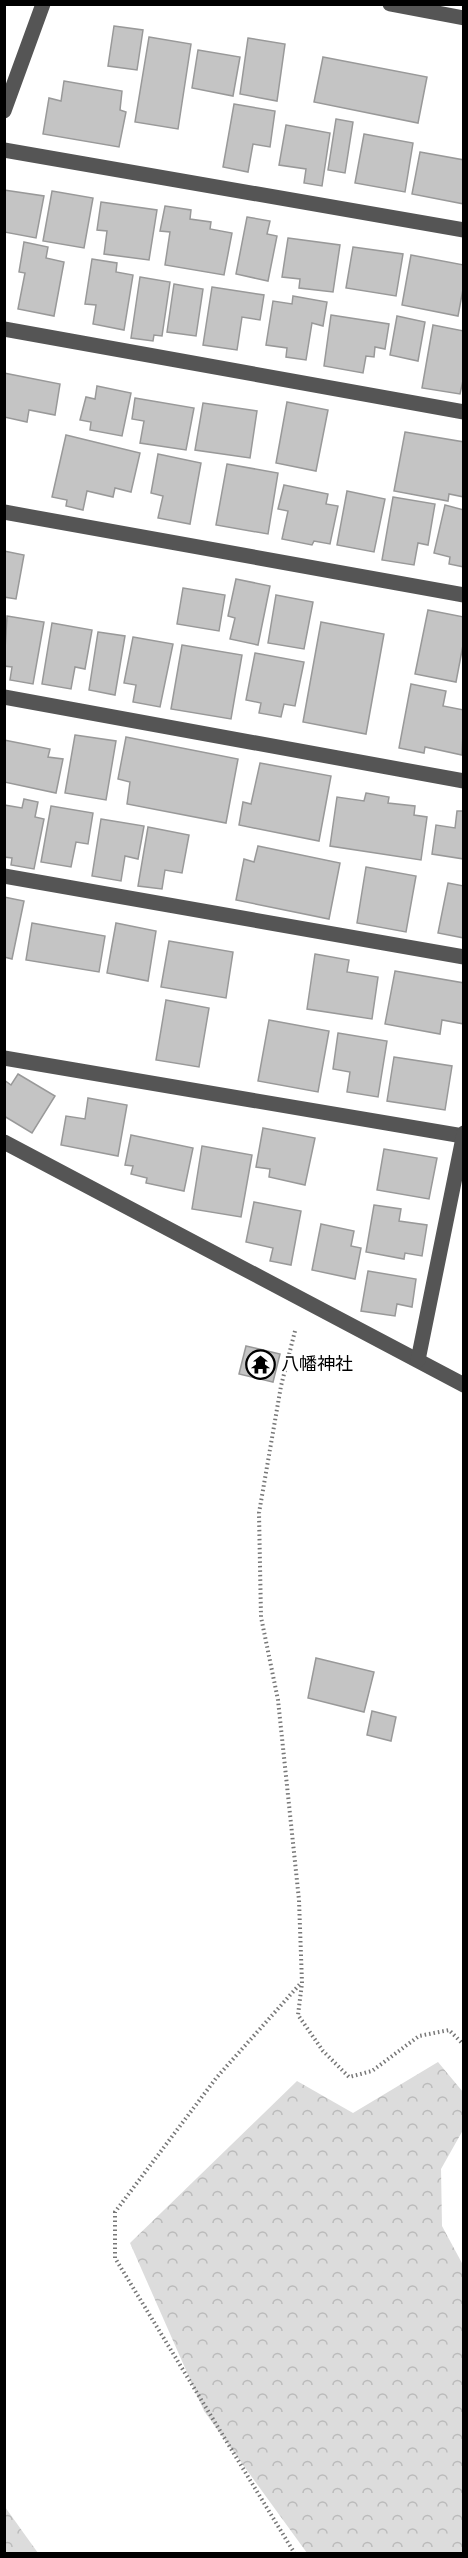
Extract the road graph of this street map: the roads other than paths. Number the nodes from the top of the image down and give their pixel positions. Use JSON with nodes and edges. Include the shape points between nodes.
{"nodes":[{"id":1,"x":43,"y":4,"type":"edge"},
{"id":2,"x":390,"y":4,"type":"edge"},
{"id":3,"x":464,"y":18,"type":"edge"},
{"id":4,"x":4,"y":111,"type":"edge"},
{"id":5,"x":4,"y":150,"type":"edge"},
{"id":6,"x":464,"y":230,"type":"edge"},
{"id":7,"x":4,"y":329,"type":"edge"},
{"id":8,"x":464,"y":412,"type":"edge"},
{"id":9,"x":4,"y":513,"type":"edge"},
{"id":10,"x":464,"y":595,"type":"edge"},
{"id":11,"x":4,"y":697,"type":"edge"},
{"id":12,"x":464,"y":781,"type":"edge"},
{"id":13,"x":4,"y":876,"type":"edge"},
{"id":14,"x":464,"y":957,"type":"edge"},
{"id":15,"x":4,"y":1058,"type":"edge"},
{"id":16,"x":463,"y":1134,"type":"edge"},
{"id":17,"x":4,"y":1142,"type":"edge"},
{"id":18,"x":418,"y":1360,"type":"junction"},
{"id":19,"x":464,"y":1385,"type":"edge"}],
"edges":[{"from":1,"to":4,"type":"street"},
{"from":2,"to":3,"type":"street"},
{"from":5,"to":6,"type":"street"},
{"from":7,"to":8,"type":"street"},
{"from":9,"to":10,"type":"street"},
{"from":11,"to":12,"type":"street"},
{"from":13,"to":14,"type":"street"},
{"from":15,"to":16,"type":"street"},
{"from":16,"to":18,"type":"street"},
{"from":17,"to":18,"type":"street"},
{"from":18,"to":19,"type":"street"}]}
